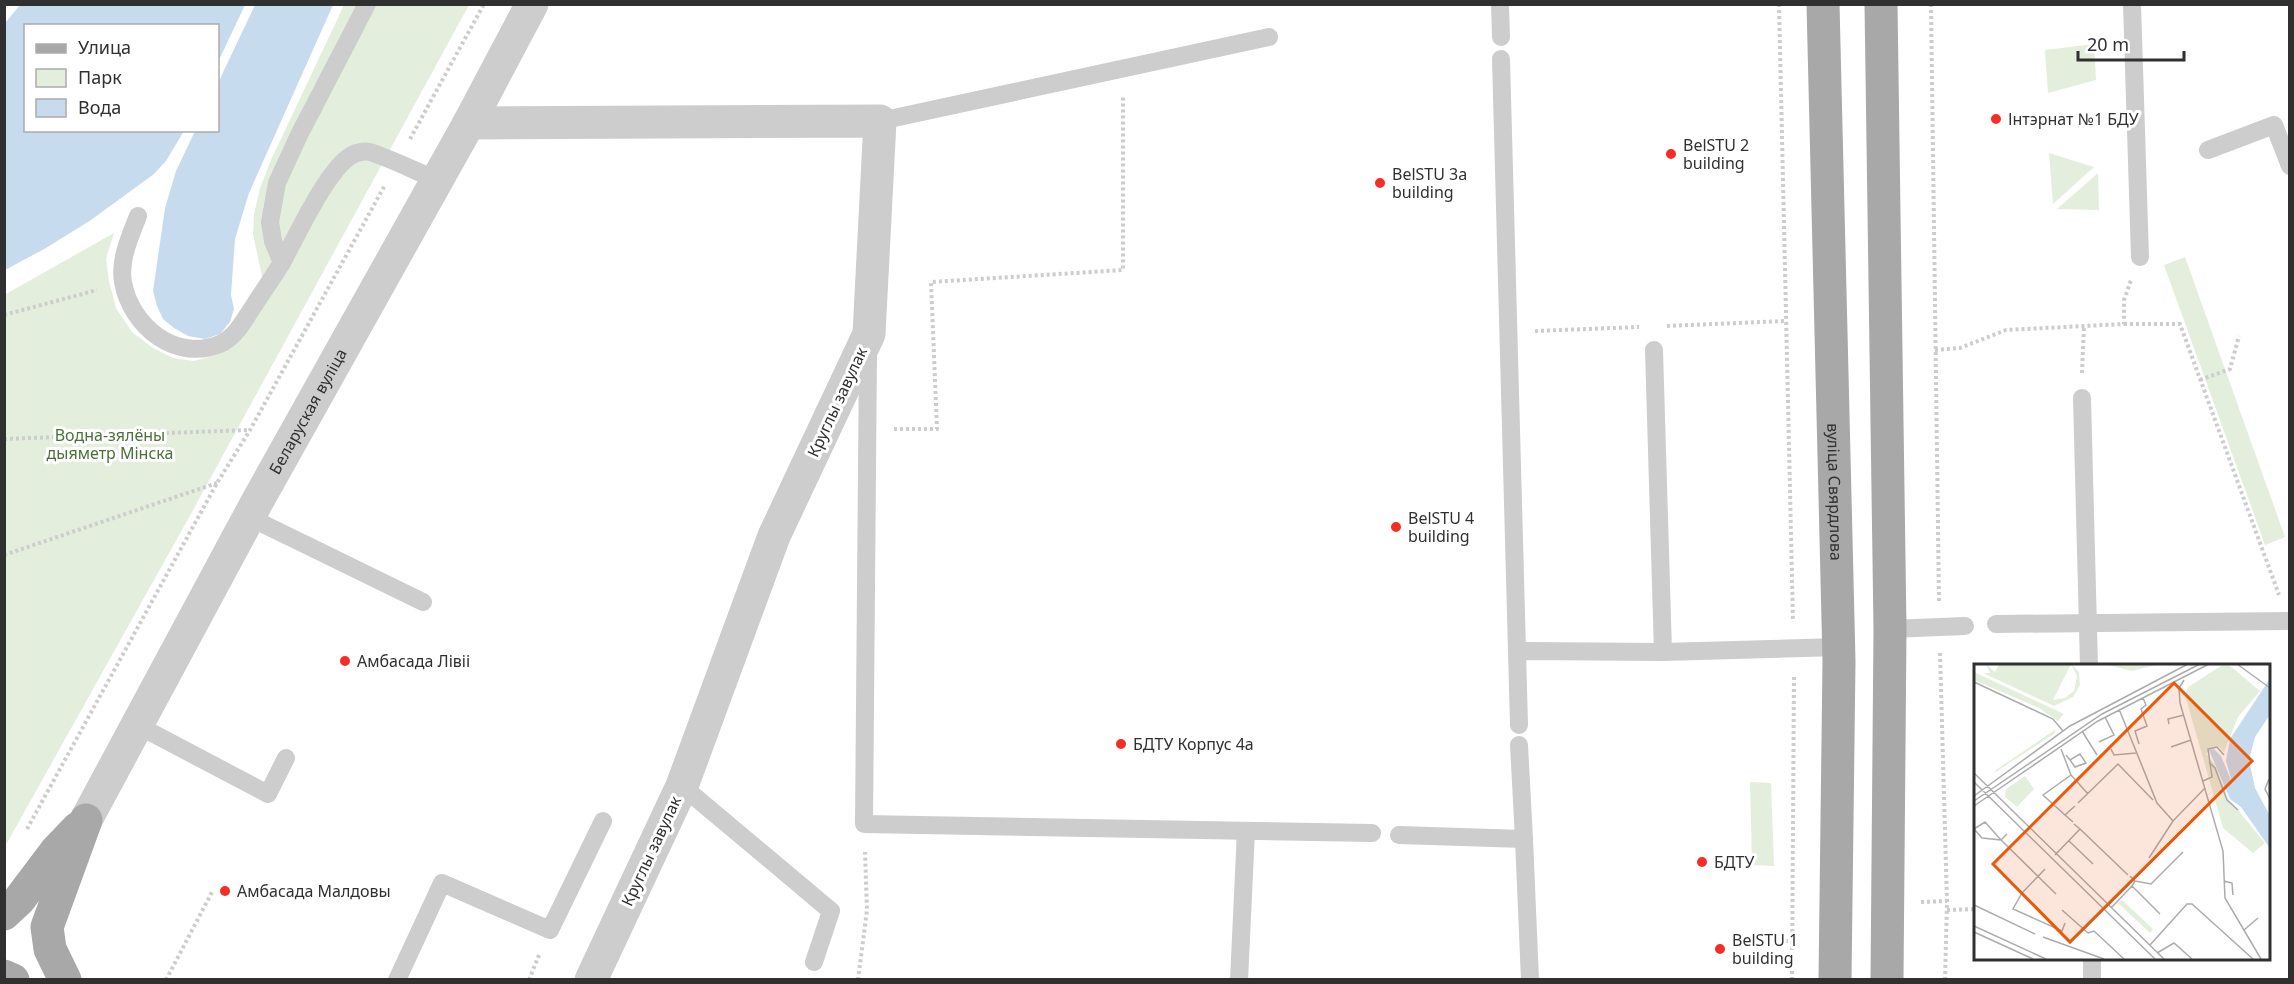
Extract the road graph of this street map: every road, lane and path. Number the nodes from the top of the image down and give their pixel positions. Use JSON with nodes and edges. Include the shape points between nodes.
{"nodes":[{"id":1,"x":367,"y":4,"type":"edge"},
{"id":2,"x":484,"y":4,"type":"edge"},
{"id":3,"x":532,"y":4,"type":"edge"},
{"id":4,"x":1500,"y":4,"type":"edge"},
{"id":5,"x":1779,"y":4,"type":"edge"},
{"id":6,"x":1823,"y":4,"type":"edge"},
{"id":7,"x":1881,"y":4,"type":"edge"},
{"id":8,"x":1931,"y":4,"type":"edge"},
{"id":9,"x":2132,"y":4,"type":"edge"},
{"id":10,"x":1269,"y":37,"type":"dead end"},
{"id":11,"x":1501,"y":37,"type":"dead end"},
{"id":12,"x":1501,"y":59,"type":"dead end"},
{"id":13,"x":1123,"y":68,"type":"junction"},
{"id":14,"x":880,"y":121,"type":"junction"},
{"id":15,"x":469,"y":123,"type":"junction"},
{"id":16,"x":2208,"y":150,"type":"dead end"},
{"id":17,"x":397,"y":164,"type":"junction"},
{"id":18,"x":2289,"y":166,"type":"edge"},
{"id":19,"x":437,"y":180,"type":"junction"},
{"id":20,"x":138,"y":216,"type":"dead end"},
{"id":21,"x":2139,"y":257,"type":"joint"},
{"id":22,"x":282,"y":263,"type":"junction"},
{"id":23,"x":123,"y":283,"type":"junction"},
{"id":24,"x":4,"y":315,"type":"edge"},
{"id":25,"x":2124,"y":324,"type":"junction"},
{"id":26,"x":2084,"y":326,"type":"junction"},
{"id":27,"x":869,"y":334,"type":"junction"},
{"id":28,"x":2239,"y":336,"type":"dead end"},
{"id":29,"x":1654,"y":350,"type":"dead end"},
{"id":30,"x":1935,"y":350,"type":"junction"},
{"id":31,"x":2200,"y":380,"type":"junction"},
{"id":32,"x":2082,"y":398,"type":"joint"},
{"id":33,"x":867,"y":429,"type":"junction"},
{"id":34,"x":250,"y":430,"type":"junction"},
{"id":35,"x":4,"y":439,"type":"edge"},
{"id":36,"x":217,"y":483,"type":"junction"},
{"id":37,"x":249,"y":517,"type":"junction"},
{"id":38,"x":4,"y":555,"type":"edge"},
{"id":39,"x":423,"y":602,"type":"dead end"},
{"id":40,"x":2289,"y":621,"type":"edge"},
{"id":41,"x":2089,"y":623,"type":"junction"},
{"id":42,"x":1996,"y":624,"type":"dead end"},
{"id":43,"x":1965,"y":626,"type":"dead end"},
{"id":44,"x":1939,"y":627,"type":"junction"},
{"id":45,"x":1890,"y":629,"type":"junction"},
{"id":46,"x":1838,"y":647,"type":"junction"},
{"id":47,"x":1794,"y":649,"type":"junction"},
{"id":48,"x":1517,"y":651,"type":"junction"},
{"id":49,"x":1663,"y":652,"type":"junction"},
{"id":50,"x":2089,"y":664,"type":"edge"},
{"id":51,"x":137,"y":725,"type":"junction"},
{"id":52,"x":1519,"y":725,"type":"dead end"},
{"id":53,"x":1519,"y":745,"type":"dead end"},
{"id":54,"x":286,"y":758,"type":"dead end"},
{"id":55,"x":682,"y":786,"type":"junction"},
{"id":56,"x":86,"y":820,"type":"junction"},
{"id":57,"x":603,"y":821,"type":"dead end"},
{"id":58,"x":864,"y":824,"type":"junction"},
{"id":59,"x":1246,"y":831,"type":"junction"},
{"id":60,"x":1372,"y":833,"type":"dead end"},
{"id":61,"x":1399,"y":835,"type":"dead end"},
{"id":62,"x":22,"y":837,"type":"dead end"},
{"id":63,"x":1524,"y":839,"type":"junction"},
{"id":64,"x":212,"y":892,"type":"dead end"},
{"id":65,"x":1974,"y":909,"type":"edge"},
{"id":66,"x":1947,"y":910,"type":"junction"},
{"id":67,"x":4,"y":914,"type":"edge"},
{"id":68,"x":1749,"y":941,"type":"dead end"},
{"id":69,"x":1792,"y":941,"type":"junction"},
{"id":70,"x":2092,"y":960,"type":"edge"},
{"id":71,"x":814,"y":962,"type":"dead end"},
{"id":72,"x":4,"y":976,"type":"edge"},
{"id":73,"x":13,"y":980,"type":"edge"},
{"id":74,"x":65,"y":980,"type":"edge"},
{"id":75,"x":166,"y":980,"type":"edge"},
{"id":76,"x":397,"y":980,"type":"edge"},
{"id":77,"x":591,"y":980,"type":"edge"},
{"id":78,"x":858,"y":980,"type":"edge"},
{"id":79,"x":1239,"y":980,"type":"edge"},
{"id":80,"x":1530,"y":980,"type":"edge"},
{"id":81,"x":1792,"y":980,"type":"edge"},
{"id":82,"x":1835,"y":980,"type":"edge"},
{"id":83,"x":1887,"y":980,"type":"edge"},
{"id":84,"x":1945,"y":980,"type":"edge"},
{"id":85,"x":2092,"y":980,"type":"edge"}],
"edges":[{"from":1,"to":22,"type":"lane","via":[[277,183],[270,222]]},
{"from":2,"to":17,"type":"path"},
{"from":3,"to":15,"type":"street","name":"Беларуская вуліца"},
{"from":4,"to":11,"type":"lane"},
{"from":5,"to":47,"type":"path"},
{"from":6,"to":46,"type":"main road","name":"вуліца Свярдлова"},
{"from":7,"to":45,"type":"main road"},
{"from":8,"to":30,"type":"path"},
{"from":9,"to":21,"type":"lane"},
{"from":10,"to":13,"type":"lane"},
{"from":12,"to":48,"type":"lane"},
{"from":13,"to":14,"type":"lane"},
{"from":13,"to":33,"type":"path","via":[[1123,270],[931,282],[937,429]]},
{"from":14,"to":15,"type":"street"},
{"from":14,"to":27,"type":"street","name":"Круглы завулак"},
{"from":15,"to":19,"type":"street","name":"Беларуская вуліца"},
{"from":16,"to":18,"type":"lane","via":[[2274,125]]},
{"from":17,"to":19,"type":"lane"},
{"from":17,"to":22,"type":"lane","via":[[367,151],[342,162]]},
{"from":17,"to":34,"type":"path"},
{"from":19,"to":37,"type":"street","name":"Беларуская вуліца"},
{"from":20,"to":23,"type":"lane","via":[[123,262]]},
{"from":21,"to":25,"type":"path","via":[[2124,300]]},
{"from":22,"to":23,"type":"lane","via":[[237,331],[223,343],[204,349],[182,349],[161,340],[132,306]]},
{"from":23,"to":24,"type":"path"},
{"from":25,"to":26,"type":"path"},
{"from":25,"to":31,"type":"path","via":[[2180,324]]},
{"from":26,"to":30,"type":"path","via":[[2006,330],[1960,348]]},
{"from":26,"to":32,"type":"path"},
{"from":27,"to":33,"type":"lane"},
{"from":27,"to":55,"type":"street","name":"Круглы завулак","via":[[774,536]]},
{"from":28,"to":31,"type":"path","via":[[2230,369]]},
{"from":29,"to":49,"type":"lane"},
{"from":30,"to":44,"type":"path"},
{"from":31,"to":40,"type":"path"},
{"from":32,"to":41,"type":"lane"},
{"from":33,"to":58,"type":"lane"},
{"from":34,"to":35,"type":"path"},
{"from":34,"to":36,"type":"path"},
{"from":36,"to":38,"type":"path"},
{"from":36,"to":62,"type":"path"},
{"from":37,"to":39,"type":"lane"},
{"from":37,"to":51,"type":"street","name":"Беларуская вуліца"},
{"from":40,"to":41,"type":"lane"},
{"from":41,"to":42,"type":"lane"},
{"from":41,"to":50,"type":"lane"},
{"from":43,"to":44,"type":"lane"},
{"from":44,"to":45,"type":"lane"},
{"from":44,"to":66,"type":"path"},
{"from":45,"to":83,"type":"main road"},
{"from":46,"to":47,"type":"lane"},
{"from":46,"to":82,"type":"main road","name":"вуліца Свярдлова"},
{"from":47,"to":49,"type":"lane"},
{"from":47,"to":69,"type":"path"},
{"from":48,"to":49,"type":"lane"},
{"from":48,"to":52,"type":"lane"},
{"from":51,"to":54,"type":"lane","via":[[268,794]]},
{"from":51,"to":56,"type":"street","name":"Беларуская вуліца"},
{"from":53,"to":63,"type":"lane"},
{"from":55,"to":71,"type":"lane","via":[[831,911]]},
{"from":55,"to":77,"type":"street","name":"Круглы завулак"},
{"from":56,"to":67,"type":"main road"},
{"from":56,"to":74,"type":"main road","via":[[47,927],[50,949]]},
{"from":57,"to":76,"type":"lane","via":[[550,930],[441,883]]},
{"from":58,"to":59,"type":"lane"},
{"from":58,"to":78,"type":"path","via":[[867,910]]},
{"from":59,"to":60,"type":"lane"},
{"from":59,"to":79,"type":"lane"},
{"from":61,"to":63,"type":"lane"},
{"from":63,"to":80,"type":"lane"},
{"from":64,"to":75,"type":"path"},
{"from":65,"to":66,"type":"path"},
{"from":66,"to":84,"type":"path"},
{"from":68,"to":69,"type":"path"},
{"from":69,"to":81,"type":"path"},
{"from":70,"to":85,"type":"lane"},
{"from":72,"to":73,"type":"main road"}]}
